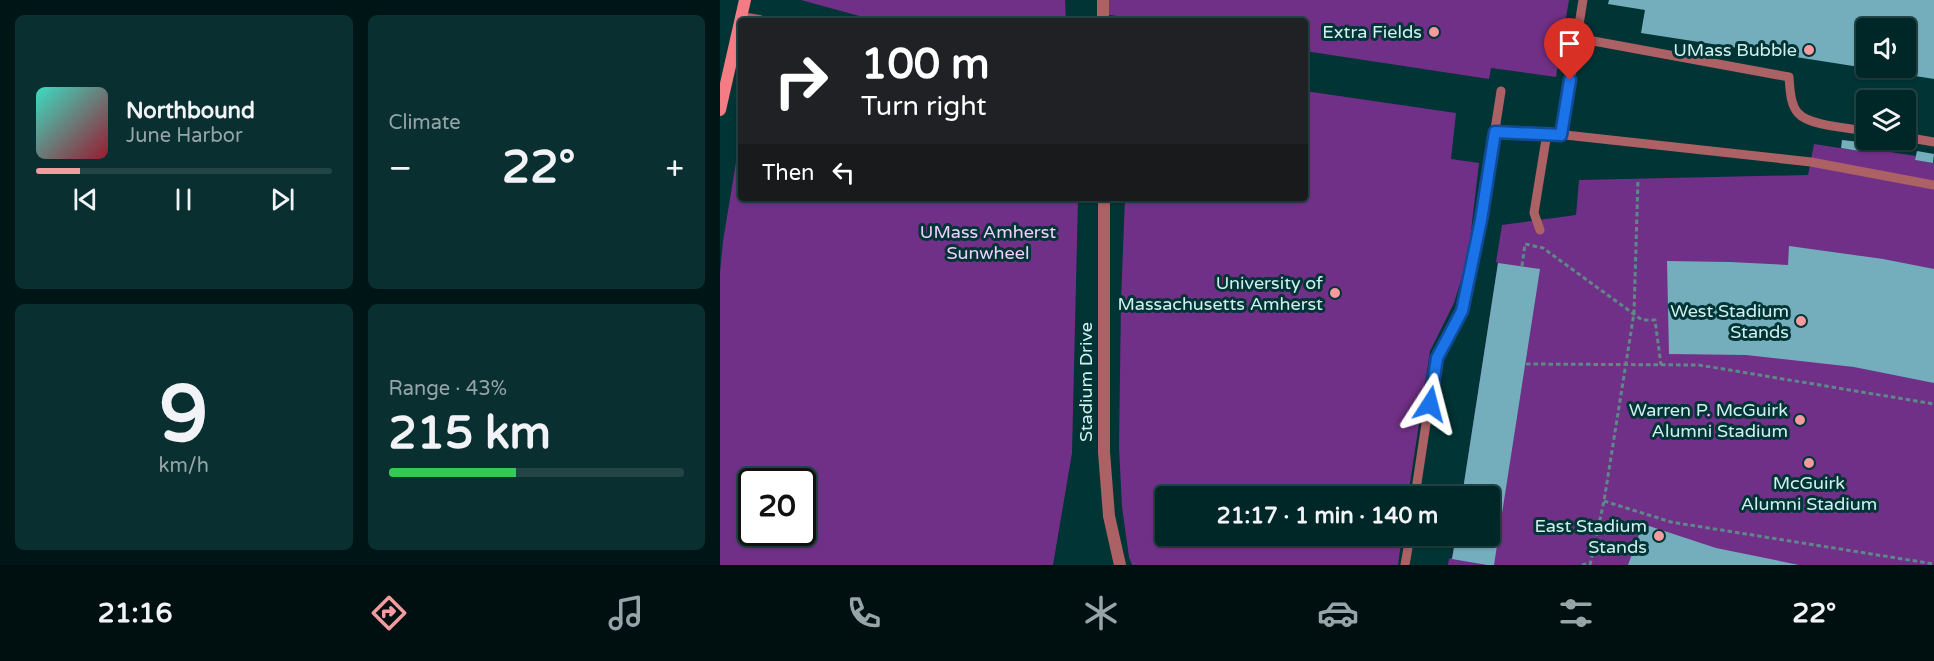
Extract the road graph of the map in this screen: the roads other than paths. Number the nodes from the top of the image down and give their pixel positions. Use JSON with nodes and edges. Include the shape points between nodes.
{"nodes":[{"id":1,"x":745,"y":0,"type":"edge"},
{"id":2,"x":1103,"y":0,"type":"edge"},
{"id":3,"x":1583,"y":0,"type":"edge"},
{"id":4,"x":741,"y":18,"type":"edge"},
{"id":5,"x":1103,"y":18,"type":"edge"},
{"id":6,"x":738,"y":31,"type":"edge"},
{"id":7,"x":1577,"y":38,"type":"junction"},
{"id":8,"x":1501,"y":91,"type":"dead end"},
{"id":9,"x":720,"y":110,"type":"edge"},
{"id":10,"x":1856,"y":128,"type":"edge"},
{"id":11,"x":1495,"y":132,"type":"junction"},
{"id":12,"x":1547,"y":133,"type":"junction"},
{"id":13,"x":1561,"y":135,"type":"junction"},
{"id":14,"x":1916,"y":139,"type":"edge"},
{"id":15,"x":1934,"y":142,"type":"edge"},
{"id":16,"x":1934,"y":184,"type":"edge"},
{"id":17,"x":1104,"y":201,"type":"edge"},
{"id":18,"x":1540,"y":230,"type":"dead end"},
{"id":19,"x":1418,"y":486,"type":"edge"},
{"id":20,"x":1408,"y":546,"type":"edge"},
{"id":21,"x":1120,"y":565,"type":"edge"},
{"id":22,"x":1405,"y":565,"type":"edge"}],
"edges":[{"from":1,"to":4,"type":"main road"},
{"from":2,"to":5,"type":"street"},
{"from":3,"to":7,"type":"lane"},
{"from":6,"to":9,"type":"main road"},
{"from":7,"to":10,"type":"lane","via":[[1789,76],[1797,112],[1807,120]]},
{"from":7,"to":13,"type":"lane"},
{"from":8,"to":11,"type":"lane"},
{"from":11,"to":12,"type":"lane"},
{"from":11,"to":19,"type":"lane","via":[[1462,311],[1437,358]]},
{"from":12,"to":13,"type":"lane"},
{"from":12,"to":18,"type":"lane","via":[[1534,213]]},
{"from":13,"to":16,"type":"lane","via":[[1811,162]]},
{"from":14,"to":15,"type":"lane"},
{"from":17,"to":21,"type":"street","name":"Stadium Drive","via":[[1104,452],[1109,516]]},
{"from":20,"to":22,"type":"lane"}]}
